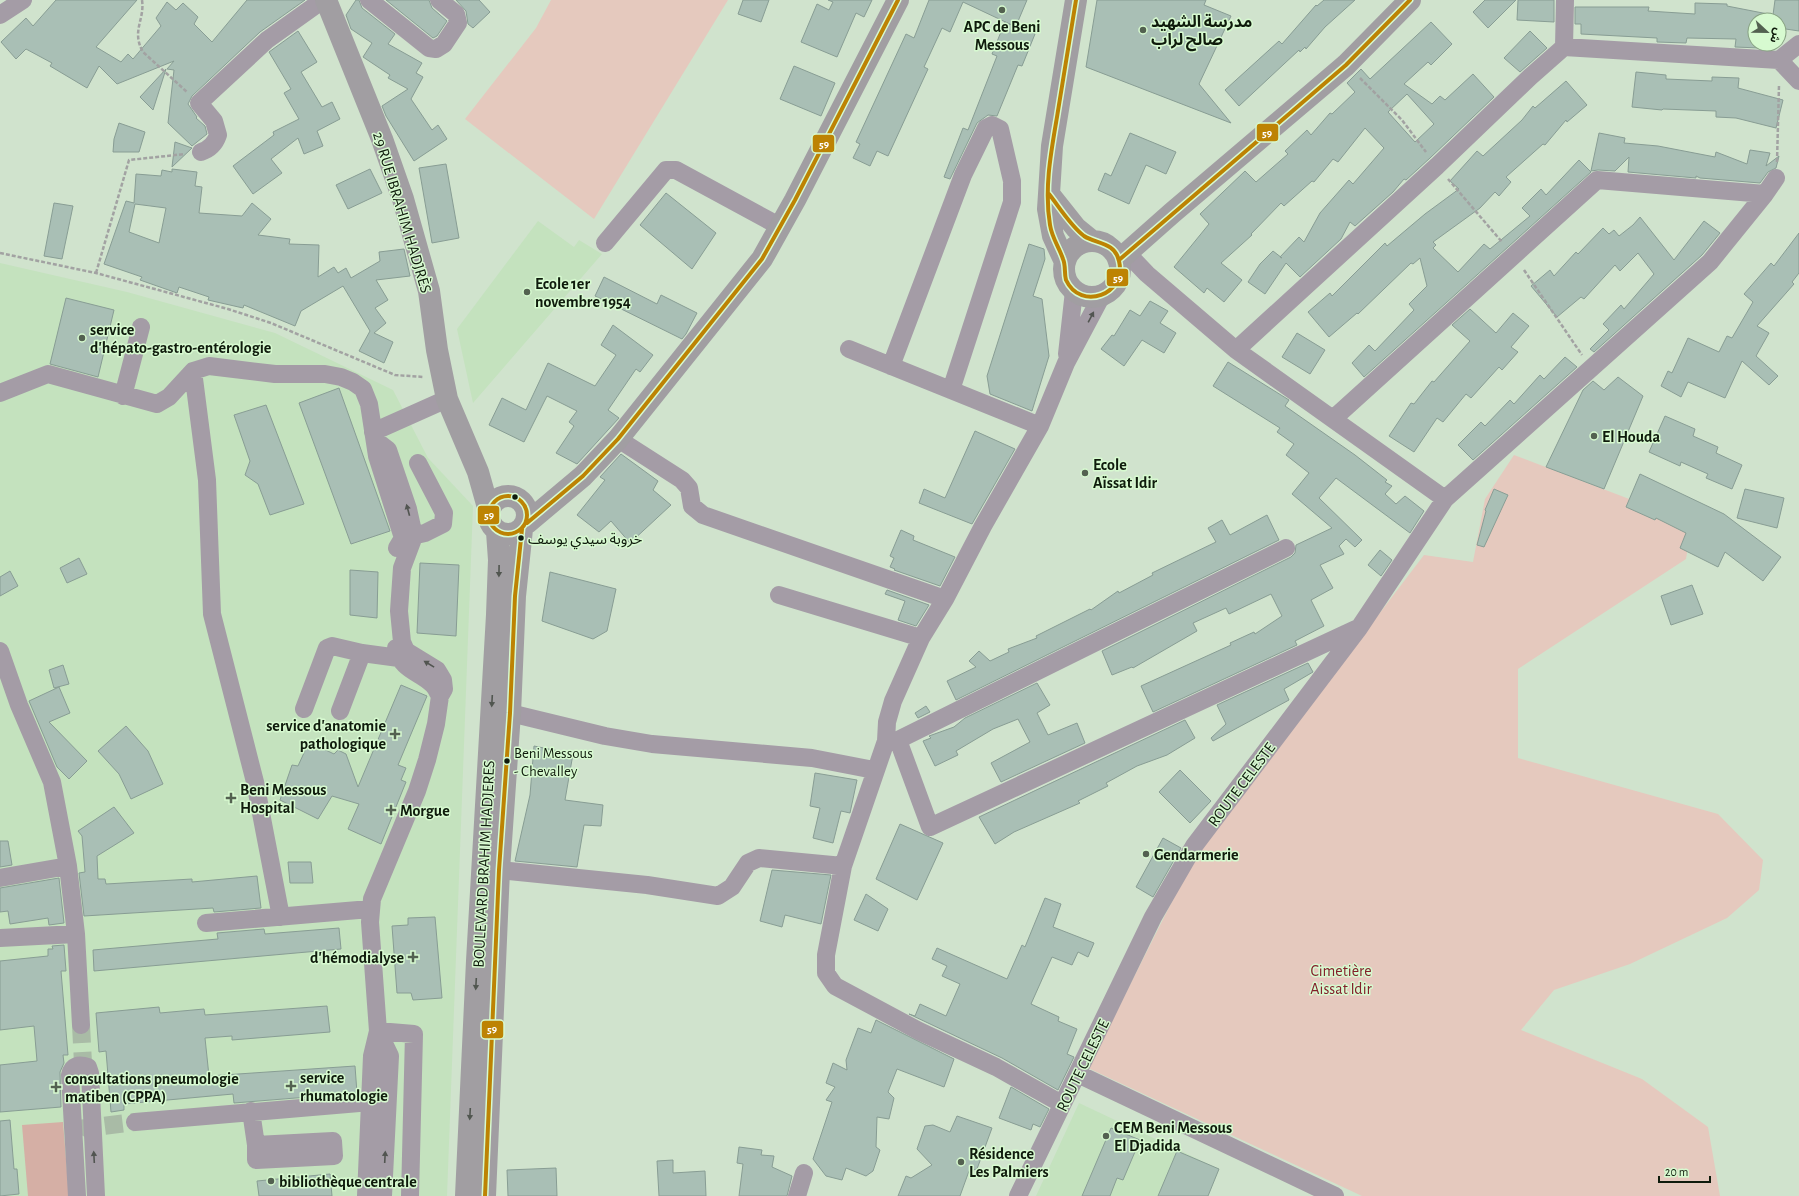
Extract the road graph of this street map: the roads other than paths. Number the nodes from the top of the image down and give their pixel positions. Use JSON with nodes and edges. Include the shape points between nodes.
{"nodes":[{"id":1,"x":23,"y":0,"type":"edge"},
{"id":2,"x":324,"y":0,"type":"edge"},
{"id":3,"x":369,"y":0,"type":"edge"},
{"id":4,"x":439,"y":0,"type":"edge"},
{"id":5,"x":898,"y":0,"type":"edge"},
{"id":6,"x":1076,"y":0,"type":"edge"},
{"id":7,"x":1410,"y":0,"type":"edge"},
{"id":8,"x":1565,"y":0,"type":"edge"},
{"id":9,"x":0,"y":15,"type":"edge"},
{"id":10,"x":1799,"y":44,"type":"edge"},
{"id":11,"x":1564,"y":47,"type":"junction"},
{"id":12,"x":1779,"y":60,"type":"junction"},
{"id":13,"x":1799,"y":81,"type":"edge"},
{"id":14,"x":201,"y":152,"type":"road end"},
{"id":15,"x":1776,"y":178,"type":"road end"},
{"id":16,"x":1049,"y":194,"type":"junction"},
{"id":17,"x":1765,"y":194,"type":"junction"},
{"id":18,"x":781,"y":227,"type":"junction"},
{"id":19,"x":1092,"y":241,"type":"junction"},
{"id":20,"x":605,"y":243,"type":"dead end"},
{"id":21,"x":1123,"y":257,"type":"junction"},
{"id":22,"x":1065,"y":262,"type":"junction"},
{"id":23,"x":1074,"y":291,"type":"junction"},
{"id":24,"x":1102,"y":295,"type":"junction"},
{"id":25,"x":141,"y":327,"type":"dead end"},
{"id":26,"x":849,"y":348,"type":"dead end"},
{"id":27,"x":1236,"y":350,"type":"junction"},
{"id":28,"x":1066,"y":362,"type":"junction"},
{"id":29,"x":891,"y":366,"type":"junction"},
{"id":30,"x":193,"y":371,"type":"junction"},
{"id":31,"x":951,"y":390,"type":"junction"},
{"id":32,"x":0,"y":393,"type":"edge"},
{"id":33,"x":123,"y":396,"type":"junction"},
{"id":34,"x":447,"y":400,"type":"junction"},
{"id":35,"x":1333,"y":419,"type":"junction"},
{"id":36,"x":1040,"y":426,"type":"junction"},
{"id":37,"x":459,"y":430,"type":"junction"},
{"id":38,"x":374,"y":436,"type":"junction"},
{"id":39,"x":618,"y":439,"type":"junction"},
{"id":40,"x":418,"y":463,"type":"dead end"},
{"id":41,"x":1445,"y":499,"type":"junction"},
{"id":42,"x":489,"y":511,"type":"junction"},
{"id":43,"x":521,"y":512,"type":"junction"},
{"id":44,"x":498,"y":532,"type":"junction"},
{"id":45,"x":408,"y":537,"type":"junction"},
{"id":46,"x":1286,"y":548,"type":"dead end"},
{"id":47,"x":780,"y":595,"type":"dead end"},
{"id":48,"x":945,"y":599,"type":"junction"},
{"id":49,"x":1359,"y":628,"type":"junction"},
{"id":50,"x":922,"y":638,"type":"junction"},
{"id":51,"x":0,"y":651,"type":"edge"},
{"id":52,"x":362,"y":653,"type":"junction"},
{"id":53,"x":399,"y":658,"type":"junction"},
{"id":54,"x":440,"y":696,"type":"junction"},
{"id":55,"x":304,"y":709,"type":"dead end"},
{"id":56,"x":340,"y":711,"type":"dead end"},
{"id":57,"x":510,"y":713,"type":"junction"},
{"id":58,"x":892,"y":740,"type":"junction"},
{"id":59,"x":874,"y":770,"type":"junction"},
{"id":60,"x":68,"y":866,"type":"junction"},
{"id":61,"x":843,"y":866,"type":"junction"},
{"id":62,"x":499,"y":870,"type":"junction"},
{"id":63,"x":0,"y":878,"type":"edge"},
{"id":64,"x":370,"y":909,"type":"junction"},
{"id":65,"x":281,"y":917,"type":"junction"},
{"id":66,"x":206,"y":923,"type":"dead end"},
{"id":67,"x":76,"y":934,"type":"junction"},
{"id":68,"x":0,"y":938,"type":"edge"},
{"id":69,"x":81,"y":1024,"type":"tunnel mouth"},
{"id":70,"x":378,"y":1031,"type":"junction"},
{"id":71,"x":1078,"y":1074,"type":"junction"},
{"id":72,"x":371,"y":1102,"type":"junction"},
{"id":73,"x":1062,"y":1104,"type":"junction"},
{"id":74,"x":251,"y":1111,"type":"junction"},
{"id":75,"x":135,"y":1122,"type":"tunnel mouth"},
{"id":76,"x":256,"y":1145,"type":"dead end"},
{"id":77,"x":804,"y":1172,"type":"dead end"},
{"id":78,"x":78,"y":1196,"type":"edge"},
{"id":79,"x":96,"y":1196,"type":"edge"},
{"id":80,"x":366,"y":1196,"type":"edge"},
{"id":81,"x":383,"y":1196,"type":"edge"},
{"id":82,"x":410,"y":1196,"type":"edge"},
{"id":83,"x":466,"y":1196,"type":"edge"},
{"id":84,"x":485,"y":1196,"type":"edge"},
{"id":85,"x":797,"y":1196,"type":"edge"},
{"id":86,"x":1018,"y":1196,"type":"edge"},
{"id":87,"x":1335,"y":1196,"type":"edge"}],
"edges":[{"from":1,"to":9,"type":"street"},
{"from":2,"to":14,"type":"street","via":[[267,40],[199,103],[214,121],[218,135],[214,144]]},
{"from":2,"to":34,"type":"main road","name":"29 RUE IBRAHIM HADJRÈS","via":[[382,139],[403,199],[429,291]]},
{"from":3,"to":4,"type":"street","via":[[429,48],[436,49],[442,46],[458,23],[456,14]]},
{"from":5,"to":18,"type":"main road"},
{"from":6,"to":16,"type":"main road","via":[[1052,146]]},
{"from":7,"to":21,"type":"main road","via":[[1346,65]]},
{"from":8,"to":11,"type":"street"},
{"from":10,"to":12,"type":"street"},
{"from":11,"to":12,"type":"street"},
{"from":11,"to":27,"type":"street"},
{"from":12,"to":13,"type":"street"},
{"from":15,"to":17,"type":"street","name":"ROUTE CELESTE"},
{"from":16,"to":19,"type":"main road","via":[[1076,228]]},
{"from":16,"to":22,"type":"main road","via":[[1048,209],[1053,236]]},
{"from":17,"to":35,"type":"street","via":[[1597,180]]},
{"from":17,"to":41,"type":"street","name":"ROUTE CELESTE","via":[[1710,262]]},
{"from":18,"to":20,"type":"street","via":[[676,170],[666,170]]},
{"from":18,"to":39,"type":"main road","via":[[762,259]]},
{"from":19,"to":21,"type":"main road","via":[[1109,246]]},
{"from":19,"to":22,"type":"main road","via":[[1080,243],[1070,251]]},
{"from":21,"to":24,"type":"main road","via":[[1116,284]]},
{"from":21,"to":27,"type":"street","via":[[1147,274]]},
{"from":22,"to":23,"type":"main road","via":[[1067,283]]},
{"from":23,"to":24,"type":"main road","via":[[1088,297]]},
{"from":23,"to":28,"type":"street"},
{"from":28,"to":24,"type":"street","one_way":true},
{"from":25,"to":33,"type":"street"},
{"from":26,"to":29,"type":"street"},
{"from":27,"to":35,"type":"street"},
{"from":28,"to":36,"type":"street"},
{"from":29,"to":31,"type":"street"},
{"from":29,"to":31,"type":"street","via":[[963,175],[986,128],[992,125],[1000,129],[1012,182],[1012,202]]},
{"from":30,"to":33,"type":"street","via":[[169,398],[156,404]]},
{"from":30,"to":38,"type":"street","via":[[209,366],[275,374],[325,374],[341,377],[363,389],[369,404]]},
{"from":30,"to":65,"type":"street","via":[[207,480],[212,614],[255,782]]},
{"from":31,"to":36,"type":"street"},
{"from":32,"to":33,"type":"street","via":[[48,374]]},
{"from":34,"to":37,"type":"main road","name":"29 RUE IBRAHIM HADJRÈS"},
{"from":34,"to":38,"type":"street"},
{"from":35,"to":41,"type":"street"},
{"from":36,"to":48,"type":"street"},
{"from":37,"to":42,"type":"main road","name":"29 RUE IBRAHIM HADJRÈS","via":[[478,472]]},
{"from":37,"to":43,"type":"main road","name":"29 RUE IBRAHIM HADJRÈS"},
{"from":38,"to":45,"type":"street","via":[[388,450],[408,509]]},
{"from":39,"to":43,"type":"main road","via":[[587,473],[568,489]]},
{"from":39,"to":48,"type":"street","via":[[682,480],[688,488],[692,506],[703,515]]},
{"from":40,"to":45,"type":"street","via":[[444,513],[443,524],[425,533]]},
{"from":41,"to":49,"type":"street","name":"ROUTE CELESTE"},
{"from":42,"to":43,"type":"main road","via":[[497,499],[504,496]]},
{"from":42,"to":44,"type":"main road","via":[[489,519]]},
{"from":43,"to":44,"type":"main road","via":[[517,533],[510,535]]},
{"from":43,"to":57,"type":"main road","name":"BOULEVARD BRAHIM HADJERES"},
{"from":44,"to":83,"type":"main road","name":"BOULEVARD BRAHIM HADJERES","one_way":true,"via":[[497,615]]},
{"from":45,"to":53,"type":"street","via":[[397,549],[393,566],[390,612],[392,634]]},
{"from":54,"to":45,"type":"street","one_way":true,"via":[[444,689],[438,670],[406,650],[400,633],[402,568]]},
{"from":46,"to":58,"type":"street"},
{"from":47,"to":50,"type":"street"},
{"from":48,"to":50,"type":"street"},
{"from":49,"to":58,"type":"street","via":[[930,827]]},
{"from":49,"to":71,"type":"street","name":"ROUTE CELESTE","via":[[1194,846],[1153,917]]},
{"from":50,"to":58,"type":"street","via":[[893,701],[887,722]]},
{"from":51,"to":60,"type":"street","via":[[19,705],[52,782]]},
{"from":52,"to":53,"type":"street"},
{"from":52,"to":55,"type":"street","via":[[332,646],[327,648]]},
{"from":52,"to":56,"type":"street"},
{"from":53,"to":54,"type":"street","via":[[413,672],[433,685]]},
{"from":54,"to":64,"type":"street","via":[[436,724],[417,791]]},
{"from":57,"to":59,"type":"street","via":[[605,736],[652,744],[812,758]]},
{"from":57,"to":62,"type":"main road","name":"BOULEVARD BRAHIM HADJERES"},
{"from":58,"to":59,"type":"street"},
{"from":59,"to":61,"type":"street"},
{"from":60,"to":63,"type":"street"},
{"from":60,"to":67,"type":"street"},
{"from":61,"to":62,"type":"street","via":[[760,858],[748,863],[732,887],[718,896],[646,885]]},
{"from":61,"to":73,"type":"street","via":[[826,955],[826,973],[835,986],[919,1031],[996,1067]]},
{"from":62,"to":84,"type":"main road","name":"BOULEVARD BRAHIM HADJERES"},
{"from":64,"to":65,"type":"street"},
{"from":64,"to":70,"type":"street"},
{"from":65,"to":66,"type":"street"},
{"from":67,"to":68,"type":"street"},
{"from":67,"to":69,"type":"street"},
{"from":70,"to":72,"type":"street","via":[[372,1056]]},
{"from":81,"to":70,"type":"street","one_way":true,"via":[[390,1056]]},
{"from":70,"to":82,"type":"street","via":[[414,1034]]},
{"from":71,"to":73,"type":"street","name":"ROUTE CELESTE"},
{"from":71,"to":87,"type":"street"},
{"from":72,"to":74,"type":"street"},
{"from":72,"to":80,"type":"street"},
{"from":73,"to":86,"type":"street","name":"ROUTE CELESTE"},
{"from":74,"to":75,"type":"street"},
{"from":74,"to":76,"type":"street"},
{"from":77,"to":85,"type":"street"},
{"from":79,"to":78,"type":"street","one_way":true,"via":[[90,1073],[88,1067],[75,1065],[70,1075]]}]}
